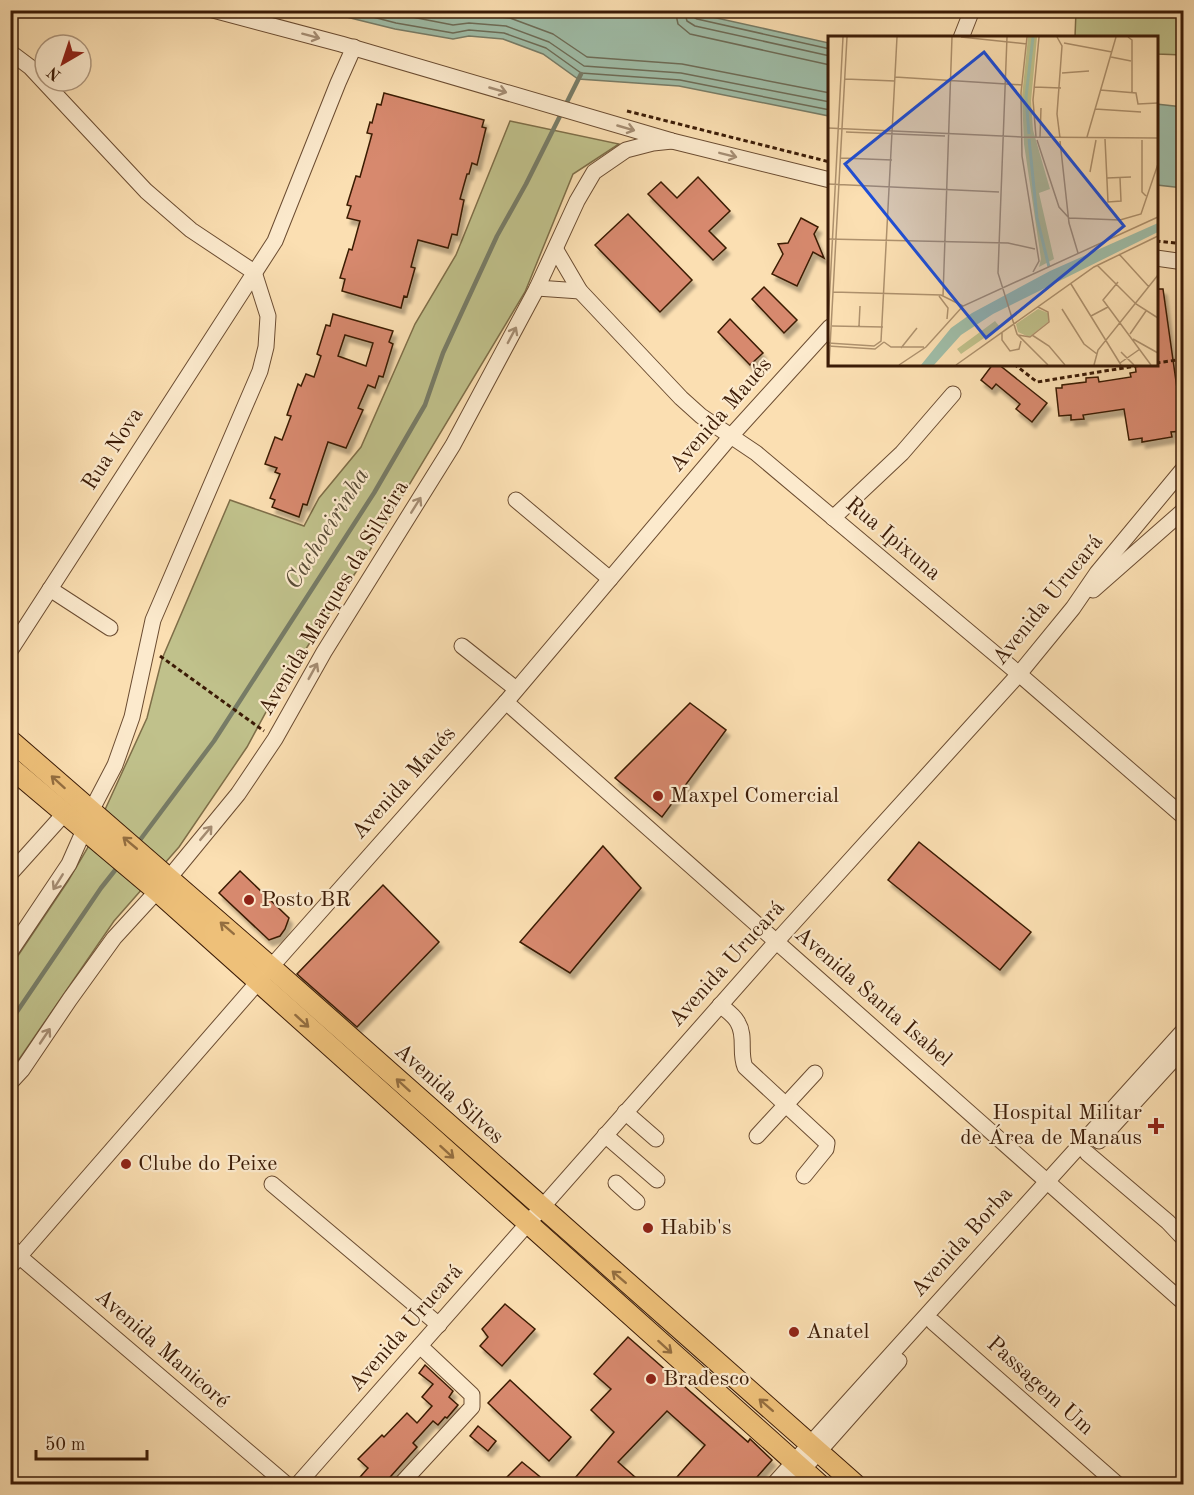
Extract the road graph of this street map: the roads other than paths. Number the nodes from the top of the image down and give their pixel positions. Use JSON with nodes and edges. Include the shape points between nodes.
{"nodes":[{"id":1,"x":213,"y":10,"type":"edge"},
{"id":2,"x":972,"y":10,"type":"edge"},
{"id":3,"x":962,"y":36,"type":"edge"},
{"id":4,"x":354,"y":47,"type":"junction"},
{"id":5,"x":10,"y":52,"type":"edge"},
{"id":6,"x":672,"y":141,"type":"junction"},
{"id":7,"x":828,"y":180,"type":"edge"},
{"id":8,"x":556,"y":250,"type":"junction"},
{"id":9,"x":1158,"y":258,"type":"edge"},
{"id":10,"x":1182,"y":264,"type":"edge"},
{"id":11,"x":254,"y":272,"type":"junction"},
{"id":12,"x":537,"y":288,"type":"junction"},
{"id":13,"x":580,"y":291,"type":"junction"},
{"id":14,"x":828,"y":329,"type":"edge"},
{"id":15,"x":953,"y":394,"type":"dead end"},
{"id":16,"x":731,"y":436,"type":"junction"},
{"id":17,"x":1184,"y":468,"type":"edge"},
{"id":18,"x":516,"y":500,"type":"dead end"},
{"id":19,"x":1184,"y":510,"type":"edge"},
{"id":20,"x":833,"y":518,"type":"junction"},
{"id":21,"x":610,"y":579,"type":"junction"},
{"id":22,"x":50,"y":589,"type":"junction"},
{"id":23,"x":1073,"y":608,"type":"junction"},
{"id":24,"x":110,"y":628,"type":"dead end"},
{"id":25,"x":462,"y":646,"type":"dead end"},
{"id":26,"x":10,"y":651,"type":"edge"},
{"id":27,"x":1019,"y":674,"type":"junction"},
{"id":28,"x":516,"y":689,"type":"junction"},
{"id":29,"x":506,"y":702,"type":"junction"},
{"id":30,"x":10,"y":740,"type":"edge"},
{"id":31,"x":10,"y":767,"type":"edge"},
{"id":32,"x":64,"y":814,"type":"junction"},
{"id":33,"x":1184,"y":817,"type":"edge"},
{"id":34,"x":92,"y":824,"type":"junction"},
{"id":35,"x":10,"y":874,"type":"edge"},
{"id":36,"x":157,"y":880,"type":"junction"},
{"id":37,"x":776,"y":942,"type":"junction"},
{"id":38,"x":10,"y":952,"type":"edge"},
{"id":39,"x":271,"y":967,"type":"junction"},
{"id":40,"x":259,"y":982,"type":"junction"},
{"id":41,"x":720,"y":1005,"type":"junction"},
{"id":42,"x":1184,"y":1030,"type":"edge"},
{"id":43,"x":1184,"y":1048,"type":"edge"},
{"id":44,"x":815,"y":1073,"type":"dead end"},
{"id":45,"x":10,"y":1083,"type":"edge"},
{"id":46,"x":786,"y":1104,"type":"junction"},
{"id":47,"x":625,"y":1112,"type":"junction"},
{"id":48,"x":605,"y":1135,"type":"junction"},
{"id":49,"x":757,"y":1136,"type":"dead end"},
{"id":50,"x":656,"y":1139,"type":"dead end"},
{"id":51,"x":1087,"y":1153,"type":"junction"},
{"id":52,"x":804,"y":1176,"type":"dead end"},
{"id":53,"x":657,"y":1180,"type":"dead end"},
{"id":54,"x":616,"y":1183,"type":"dead end"},
{"id":55,"x":272,"y":1184,"type":"dead end"},
{"id":56,"x":1052,"y":1185,"type":"junction"},
{"id":57,"x":637,"y":1202,"type":"dead end"},
{"id":58,"x":541,"y":1208,"type":"junction"},
{"id":59,"x":528,"y":1224,"type":"junction"},
{"id":60,"x":1184,"y":1239,"type":"edge"},
{"id":61,"x":14,"y":1256,"type":"edge"},
{"id":62,"x":1184,"y":1303,"type":"edge"},
{"id":63,"x":933,"y":1322,"type":"junction"},
{"id":64,"x":439,"y":1325,"type":"junction"},
{"id":65,"x":420,"y":1346,"type":"junction"},
{"id":66,"x":814,"y":1448,"type":"junction"},
{"id":67,"x":796,"y":1472,"type":"edge"},
{"id":68,"x":286,"y":1485,"type":"edge"},
{"id":69,"x":298,"y":1485,"type":"edge"},
{"id":70,"x":401,"y":1485,"type":"edge"},
{"id":71,"x":774,"y":1485,"type":"edge"},
{"id":72,"x":819,"y":1485,"type":"edge"},
{"id":73,"x":855,"y":1485,"type":"edge"},
{"id":74,"x":1117,"y":1485,"type":"edge"}],
"edges":[{"from":1,"to":4,"type":"street","one_way":true},
{"from":2,"to":3,"type":"street"},
{"from":4,"to":6,"type":"street","one_way":true},
{"from":4,"to":11,"type":"street","name":"Rua Nova","via":[[275,241]]},
{"from":5,"to":11,"type":"street","via":[[30,67],[146,191],[191,230]]},
{"from":6,"to":7,"type":"street","one_way":true},
{"from":6,"to":8,"type":"street","name":"Avenida Marques da Silveira","via":[[626,150],[594,172]]},
{"from":8,"to":12,"type":"street","name":"Avenida Marques da Silveira"},
{"from":8,"to":13,"type":"street","name":"Rua Ipixuna"},
{"from":9,"to":10,"type":"street"},
{"from":11,"to":22,"type":"street","name":"Rua Nova"},
{"from":11,"to":34,"type":"street","via":[[268,316],[260,371],[153,620],[132,717]]},
{"from":12,"to":13,"type":"street"},
{"from":36,"to":12,"type":"street","name":"Avenida Marques da Silveira","one_way":true,"via":[[238,794],[275,739],[324,652],[453,445]]},
{"from":13,"to":16,"type":"street","name":"Rua Ipixuna","via":[[681,398]]},
{"from":14,"to":16,"type":"street","name":"Avenida Maués"},
{"from":15,"to":20,"type":"street","via":[[902,453]]},
{"from":16,"to":20,"type":"street","name":"Rua Ipixuna"},
{"from":16,"to":21,"type":"street","name":"Avenida Maués"},
{"from":17,"to":23,"type":"street","name":"Avenida Urucará"},
{"from":18,"to":21,"type":"street"},
{"from":19,"to":23,"type":"street"},
{"from":20,"to":27,"type":"street","name":"Rua Ipixuna"},
{"from":21,"to":28,"type":"street","name":"Avenida Maués"},
{"from":22,"to":24,"type":"street"},
{"from":22,"to":26,"type":"street","name":"Rua Nova"},
{"from":23,"to":27,"type":"street","name":"Avenida Urucará"},
{"from":25,"to":28,"type":"street"},
{"from":27,"to":33,"type":"street","name":"Rua Ipixuna"},
{"from":27,"to":37,"type":"street","name":"Avenida Urucará"},
{"from":28,"to":29,"type":"street","name":"Avenida Maués"},
{"from":29,"to":37,"type":"street","name":"Avenida Santa Isabel"},
{"from":29,"to":39,"type":"street","name":"Avenida Maués"},
{"from":34,"to":30,"type":"main road","name":"Avenida Silves","one_way":true},
{"from":31,"to":32,"type":"main road","name":"Avenida Silves"},
{"from":32,"to":34,"type":"main road","name":"Avenida Silves"},
{"from":32,"to":35,"type":"street"},
{"from":34,"to":36,"type":"main road","name":"Avenida Silves"},
{"from":34,"to":38,"type":"street","one_way":true},
{"from":39,"to":36,"type":"main road","name":"Avenida Silves","one_way":true},
{"from":36,"to":40,"type":"main road","name":"Avenida Silves"},
{"from":45,"to":36,"type":"street","name":"Avenida Marques da Silveira","one_way":true},
{"from":37,"to":41,"type":"street","name":"Avenida Urucará"},
{"from":37,"to":56,"type":"street","name":"Avenida Santa Isabel"},
{"from":39,"to":40,"type":"street","name":"Avenida Maués"},
{"from":58,"to":39,"type":"main road","name":"Avenida Silves","one_way":true},
{"from":40,"to":59,"type":"main road","name":"Avenida Silves","one_way":true},
{"from":40,"to":61,"type":"street","name":"Avenida Maués"},
{"from":41,"to":46,"type":"street","via":[[738,1022],[745,1067]]},
{"from":41,"to":47,"type":"street","name":"Avenida Urucará"},
{"from":42,"to":56,"type":"street","name":"Avenida Borba"},
{"from":43,"to":51,"type":"street","name":"Avenida Borba"},
{"from":44,"to":46,"type":"street"},
{"from":46,"to":49,"type":"street"},
{"from":46,"to":52,"type":"street","via":[[827,1143]]},
{"from":47,"to":48,"type":"street","name":"Avenida Urucará"},
{"from":47,"to":50,"type":"street"},
{"from":48,"to":53,"type":"street"},
{"from":48,"to":58,"type":"street","name":"Avenida Urucará"},
{"from":51,"to":56,"type":"street","name":"Avenida Borba"},
{"from":51,"to":60,"type":"street"},
{"from":54,"to":57,"type":"street"},
{"from":55,"to":64,"type":"street"},
{"from":56,"to":62,"type":"street","name":"Avenida Santa Isabel"},
{"from":56,"to":63,"type":"street","name":"Avenida Borba"},
{"from":56,"to":66,"type":"street","name":"Avenida Borba"},
{"from":58,"to":59,"type":"street","name":"Avenida Urucará"},
{"from":66,"to":58,"type":"main road","name":"Avenida Silves","one_way":true},
{"from":59,"to":64,"type":"street","name":"Avenida Urucará"},
{"from":59,"to":67,"type":"main road","name":"Avenida Silves","one_way":true},
{"from":61,"to":68,"type":"street","name":"Avenida Manicoré"},
{"from":63,"to":66,"type":"street","name":"Avenida Borba"},
{"from":63,"to":74,"type":"street","name":"Passagem Um"},
{"from":64,"to":65,"type":"street","name":"Avenida Urucará"},
{"from":65,"to":69,"type":"street","name":"Avenida Urucará"},
{"from":65,"to":70,"type":"street","via":[[472,1395],[472,1407]]},
{"from":66,"to":67,"type":"street","name":"Avenida Borba"},
{"from":66,"to":73,"type":"main road","name":"Avenida Silves"},
{"from":67,"to":71,"type":"street","name":"Avenida Borba"},
{"from":67,"to":72,"type":"main road","name":"Avenida Silves"}]}
